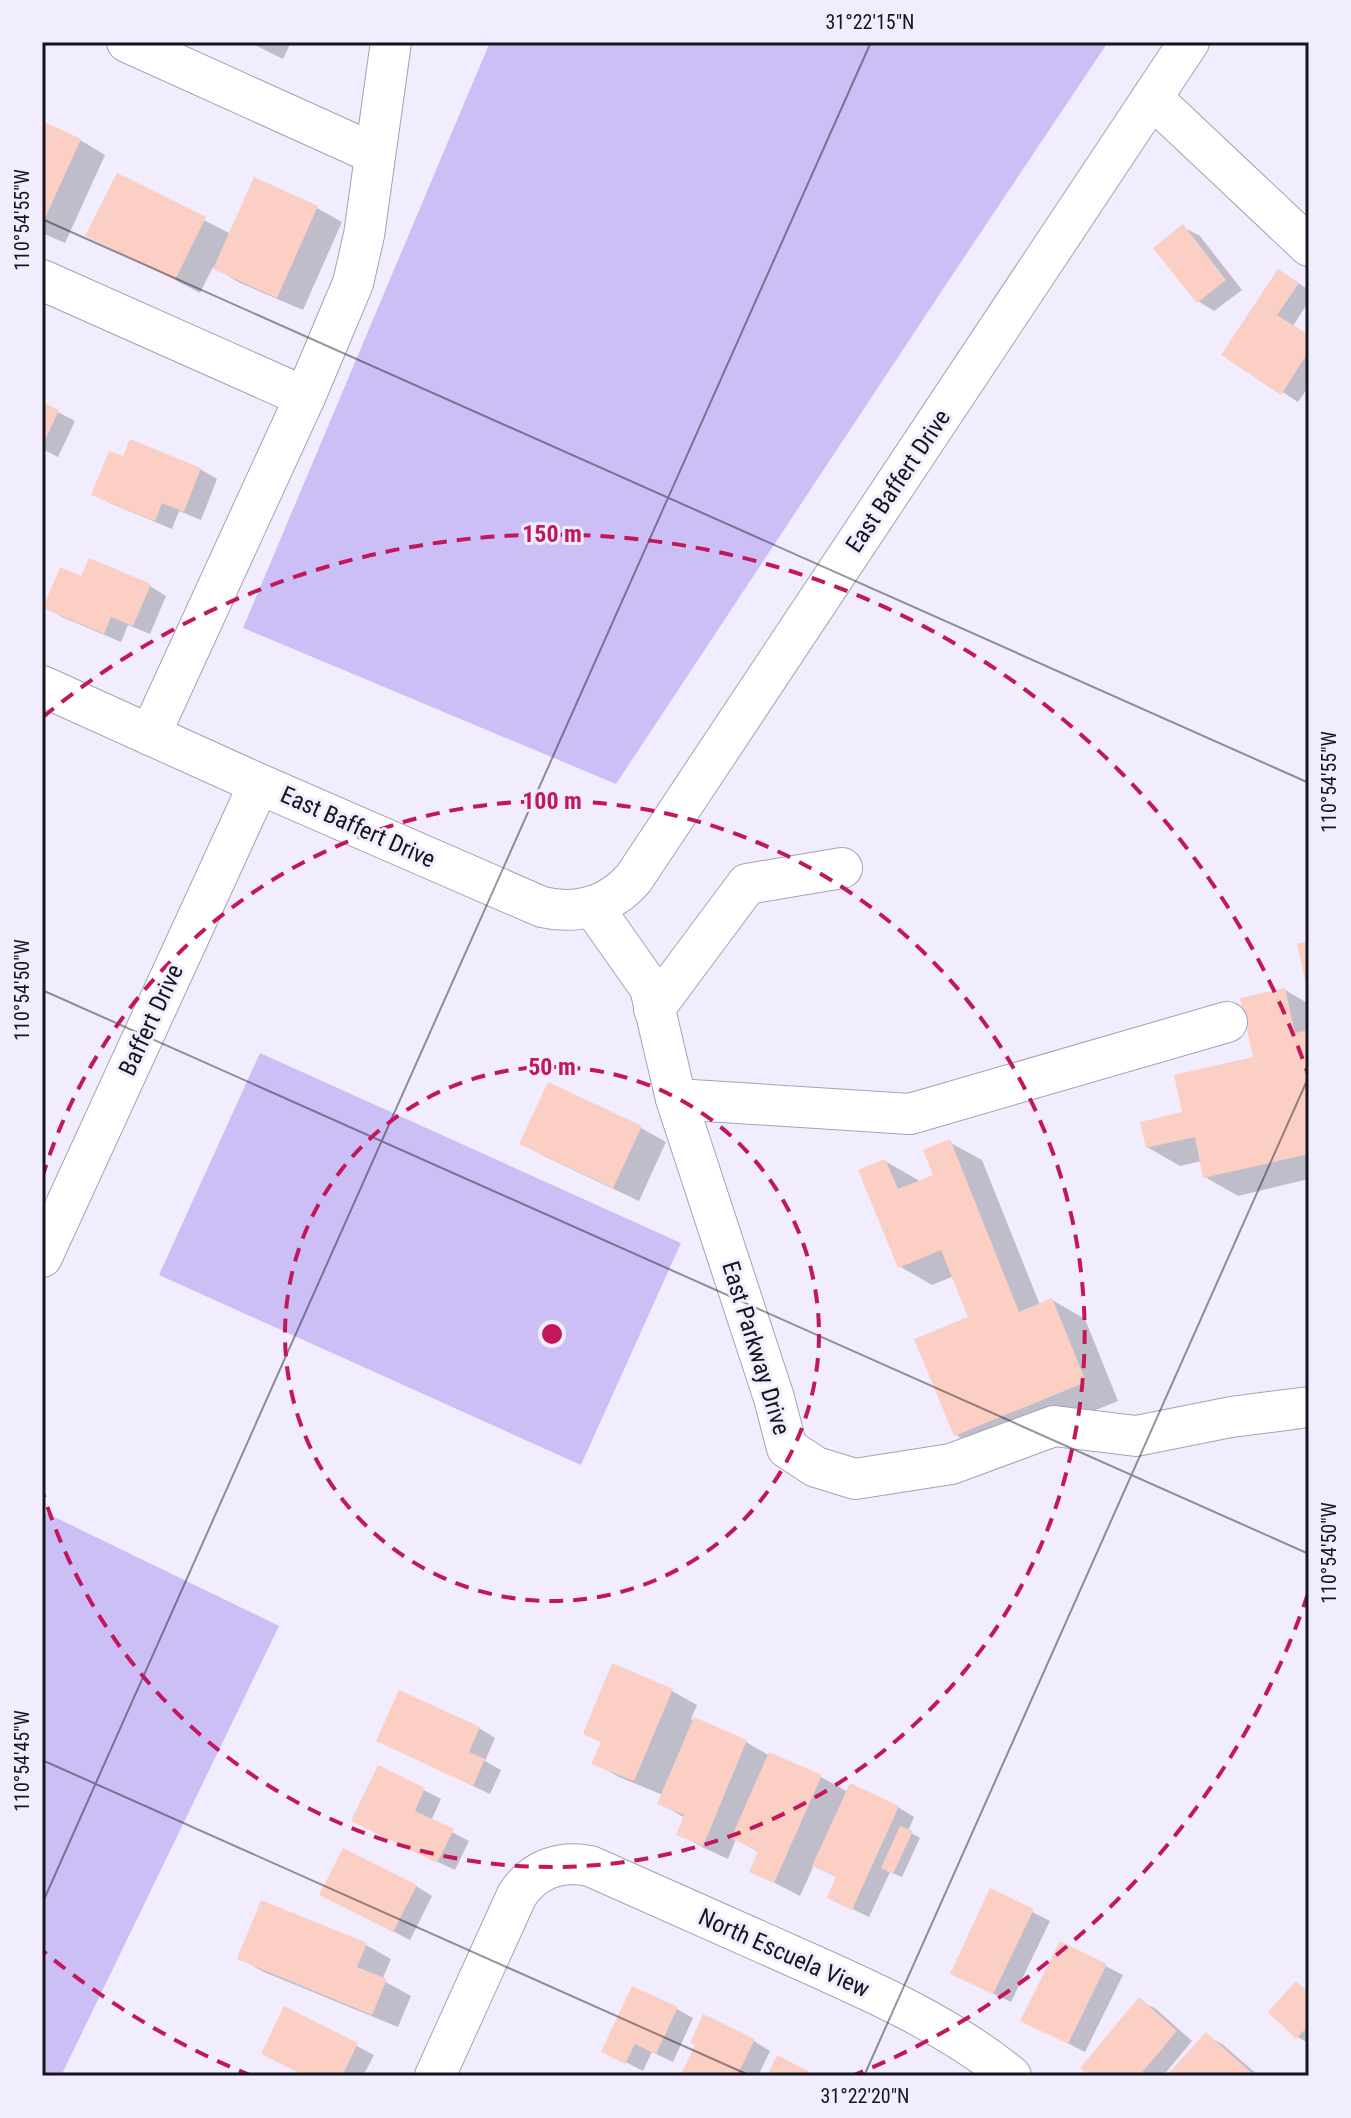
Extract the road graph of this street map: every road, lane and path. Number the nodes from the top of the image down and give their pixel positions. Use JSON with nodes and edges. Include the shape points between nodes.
{"nodes":[{"id":1,"x":127,"y":42,"type":"edge"},
{"id":2,"x":391,"y":42,"type":"edge"},
{"id":3,"x":1189,"y":42,"type":"edge"},
{"id":4,"x":1152,"y":98,"type":"junction"},
{"id":5,"x":375,"y":154,"type":"junction"},
{"id":6,"x":1309,"y":246,"type":"edge"},
{"id":7,"x":42,"y":280,"type":"edge"},
{"id":8,"x":305,"y":397,"type":"junction"},
{"id":9,"x":42,"y":686,"type":"edge"},
{"id":10,"x":150,"y":735,"type":"junction"},
{"id":11,"x":259,"y":784,"type":"junction"},
{"id":12,"x":842,"y":868,"type":"dead end"},
{"id":13,"x":593,"y":907,"type":"junction"},
{"id":14,"x":654,"y":1009,"type":"junction"},
{"id":15,"x":1227,"y":1022,"type":"dead end"},
{"id":16,"x":676,"y":1099,"type":"junction"},
{"id":17,"x":42,"y":1257,"type":"edge"},
{"id":18,"x":1309,"y":1407,"type":"edge"},
{"id":19,"x":435,"y":2076,"type":"edge"},
{"id":20,"x":1011,"y":2076,"type":"edge"}],
"edges":[{"from":1,"to":5,"type":"street"},
{"from":2,"to":5,"type":"street"},
{"from":3,"to":4,"type":"street","name":"East Baffert Drive"},
{"from":4,"to":6,"type":"street"},
{"from":4,"to":13,"type":"street","name":"East Baffert Drive","via":[[634,878],[620,893]]},
{"from":5,"to":8,"type":"street","via":[[353,283]]},
{"from":7,"to":8,"type":"street"},
{"from":8,"to":10,"type":"street"},
{"from":9,"to":10,"type":"street","name":"East Baffert Drive"},
{"from":10,"to":11,"type":"street","name":"East Baffert Drive"},
{"from":11,"to":13,"type":"street","name":"East Baffert Drive","via":[[542,907]]},
{"from":11,"to":17,"type":"street","name":"Baffert Drive"},
{"from":12,"to":14,"type":"street","via":[[747,884]]},
{"from":13,"to":14,"type":"street","via":[[650,988]]},
{"from":14,"to":16,"type":"street"},
{"from":15,"to":16,"type":"street","via":[[910,1114]]},
{"from":16,"to":18,"type":"street","name":"East Parkway Drive","via":[[787,1448],[816,1467],[855,1479],[951,1464],[1054,1426],[1136,1436]]},
{"from":19,"to":20,"type":"street","name":"North Escuela View","via":[[517,1895],[545,1869],[568,1864],[590,1866],[862,1988],[932,2022]]}]}
